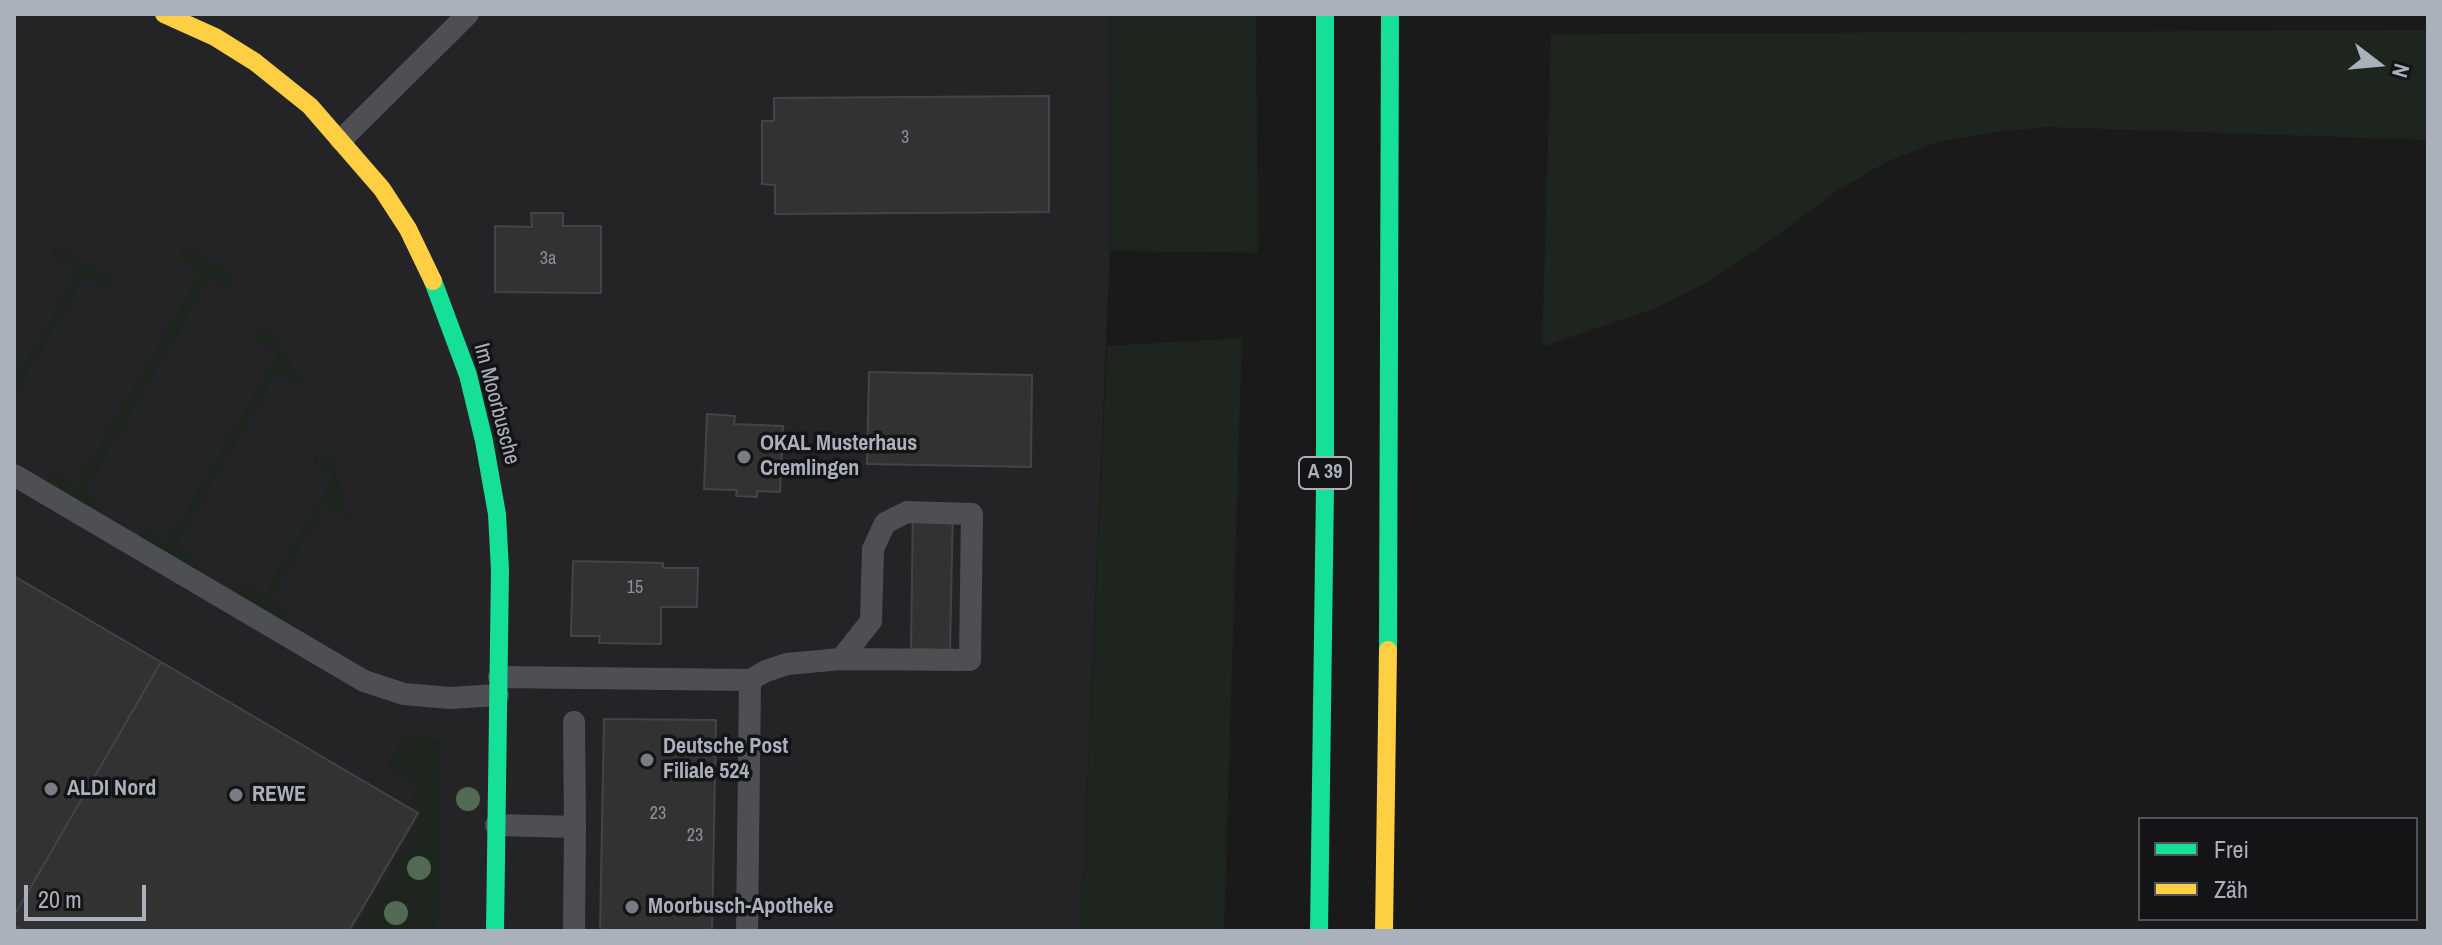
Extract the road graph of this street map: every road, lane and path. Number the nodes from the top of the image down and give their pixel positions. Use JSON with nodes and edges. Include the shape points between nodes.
{"nodes":[{"id":1,"x":164,"y":14,"type":"edge"},
{"id":2,"x":468,"y":14,"type":"edge"},
{"id":3,"x":1325,"y":14,"type":"edge"},
{"id":4,"x":1390,"y":14,"type":"edge"},
{"id":5,"x":341,"y":140,"type":"junction"},
{"id":6,"x":14,"y":475,"type":"edge"},
{"id":7,"x":841,"y":659,"type":"junction"},
{"id":8,"x":750,"y":680,"type":"junction"},
{"id":9,"x":498,"y":686,"type":"junction"},
{"id":10,"x":574,"y":722,"type":"dead end"},
{"id":11,"x":496,"y":825,"type":"junction"},
{"id":12,"x":575,"y":827,"type":"junction"},
{"id":13,"x":495,"y":931,"type":"edge"},
{"id":14,"x":574,"y":931,"type":"edge"},
{"id":15,"x":747,"y":931,"type":"edge"},
{"id":16,"x":1319,"y":931,"type":"edge"},
{"id":17,"x":1384,"y":931,"type":"edge"}],
"edges":[{"from":1,"to":5,"type":"main road","name":"Im Moorbusche","via":[[255,62],[310,106]]},
{"from":2,"to":5,"type":"lane"},
{"from":3,"to":16,"type":"main road","number":"A 39"},
{"from":4,"to":17,"type":"main road"},
{"from":5,"to":9,"type":"main road","name":"Im Moorbusche","via":[[408,229],[468,375],[497,514]]},
{"from":6,"to":9,"type":"lane","via":[[364,681],[404,694],[450,698]]},
{"from":7,"to":7,"type":"lane","via":[[970,660],[972,514],[907,512],[885,523],[873,549],[871,621]]},
{"from":7,"to":8,"type":"lane","via":[[787,664]]},
{"from":8,"to":9,"type":"lane"},
{"from":8,"to":15,"type":"lane"},
{"from":9,"to":11,"type":"main road","name":"Im Moorbusche"},
{"from":10,"to":12,"type":"lane"},
{"from":11,"to":12,"type":"lane"},
{"from":11,"to":13,"type":"main road","name":"Im Moorbusche"},
{"from":12,"to":14,"type":"lane"}]}
